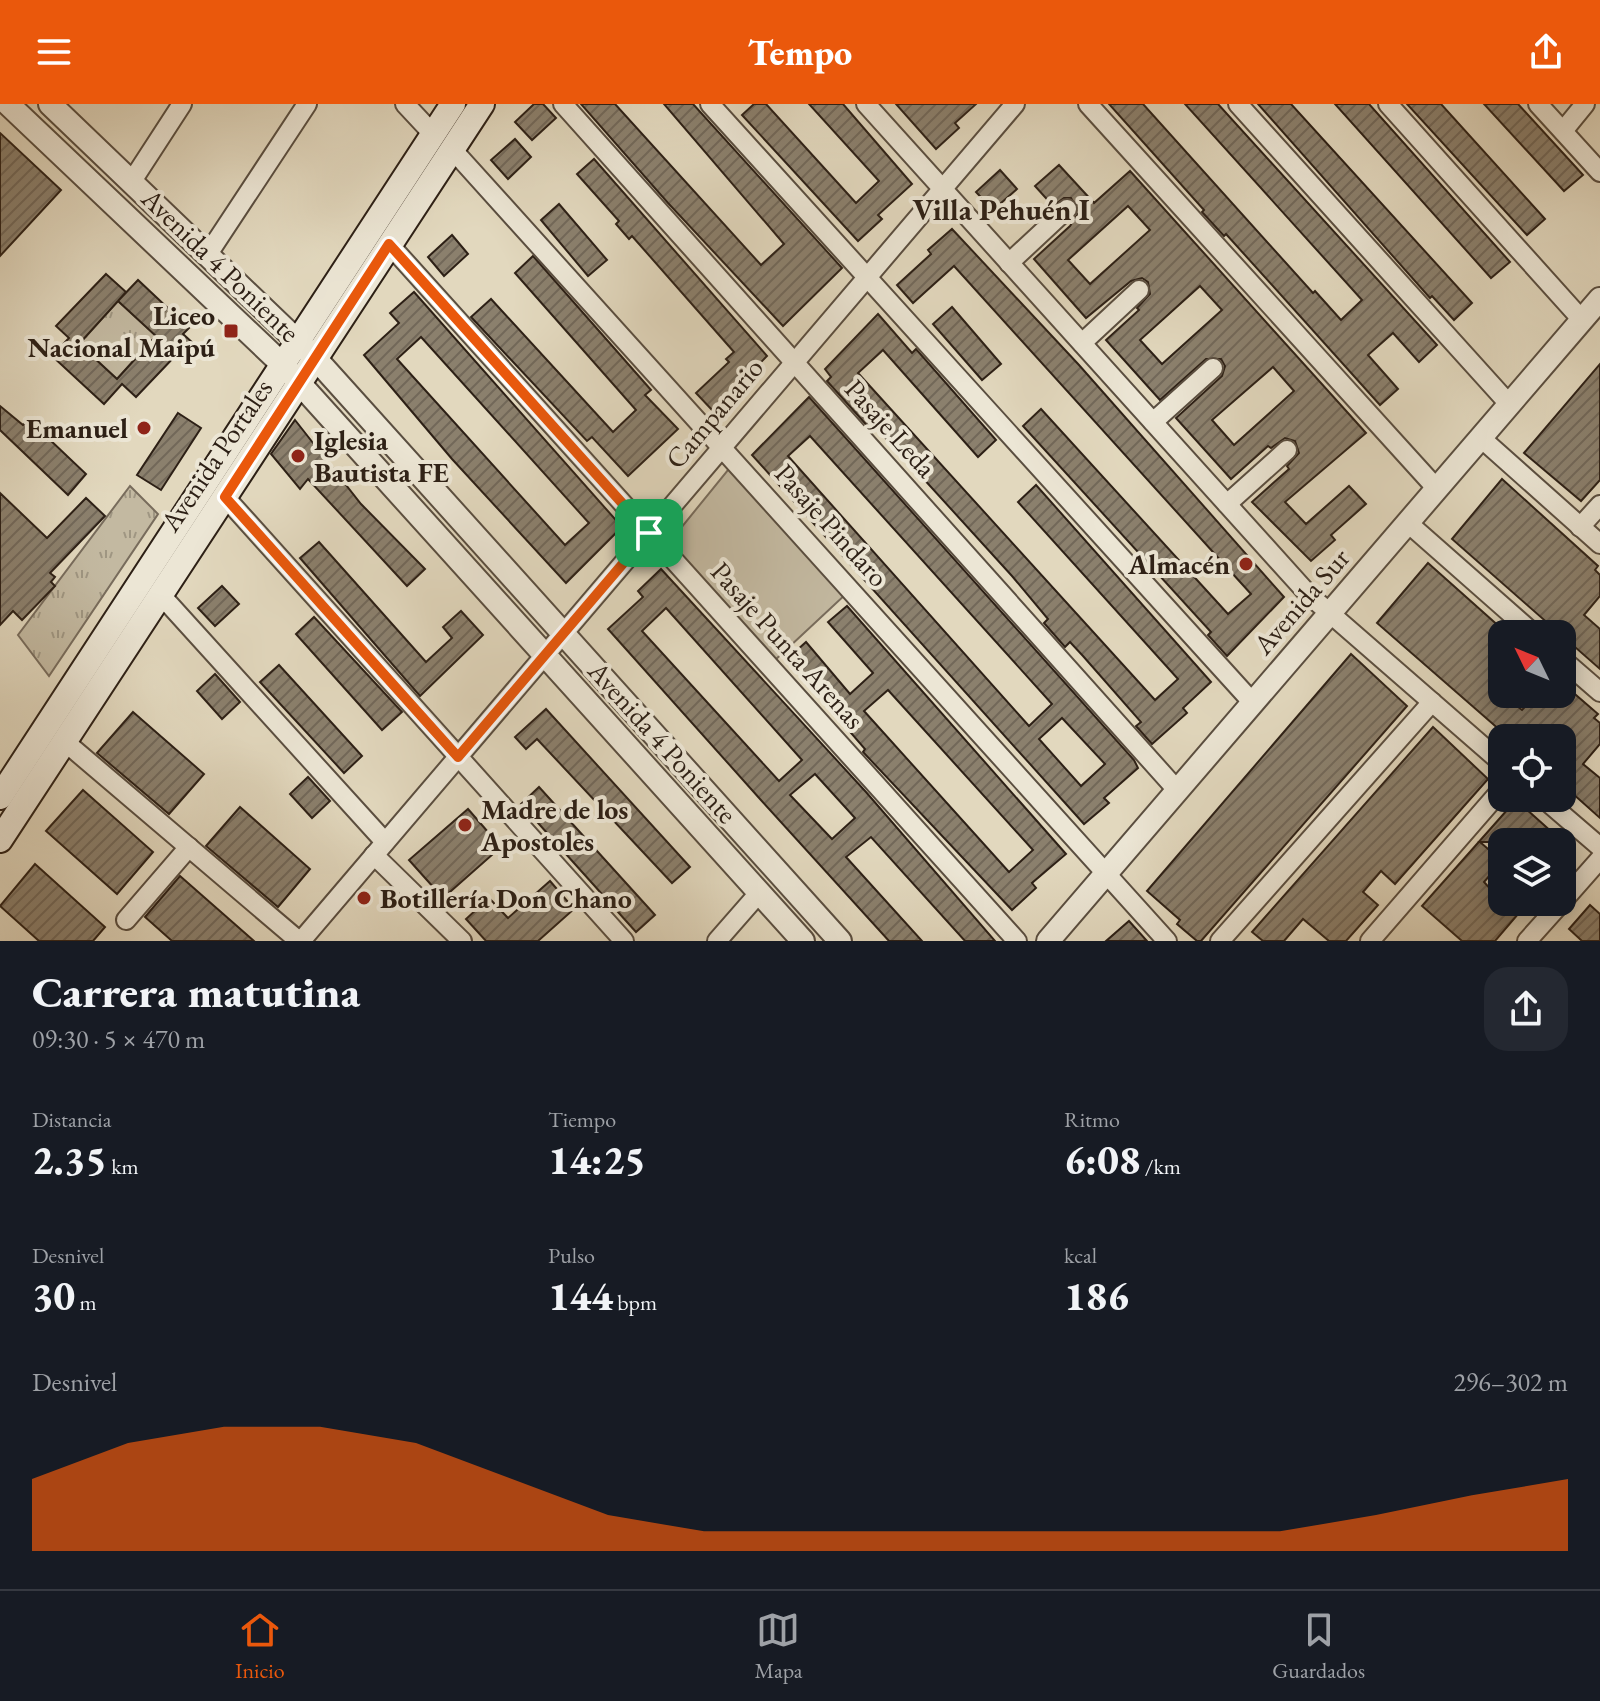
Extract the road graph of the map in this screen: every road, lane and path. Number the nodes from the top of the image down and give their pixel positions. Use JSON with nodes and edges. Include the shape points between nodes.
{"nodes":[{"id":1,"x":8,"y":104,"type":"edge"},
{"id":2,"x":182,"y":104,"type":"edge"},
{"id":3,"x":307,"y":104,"type":"edge"},
{"id":4,"x":405,"y":104,"type":"edge"},
{"id":5,"x":453,"y":104,"type":"edge"},
{"id":6,"x":482,"y":104,"type":"edge"},
{"id":7,"x":563,"y":104,"type":"edge"},
{"id":8,"x":710,"y":104,"type":"edge"},
{"id":9,"x":866,"y":104,"type":"edge"},
{"id":10,"x":1015,"y":104,"type":"edge"},
{"id":11,"x":1088,"y":104,"type":"edge"},
{"id":12,"x":1238,"y":104,"type":"edge"},
{"id":13,"x":1388,"y":104,"type":"edge"},
{"id":14,"x":1538,"y":104,"type":"edge"},
{"id":15,"x":1585,"y":104,"type":"edge"},
{"id":16,"x":56,"y":106,"type":"edge"},
{"id":17,"x":1563,"y":131,"type":"junction"},
{"id":18,"x":443,"y":142,"type":"junction"},
{"id":19,"x":1600,"y":172,"type":"edge"},
{"id":20,"x":132,"y":181,"type":"junction"},
{"id":21,"x":942,"y":189,"type":"junction"},
{"id":22,"x":1067,"y":209,"type":"dead end"},
{"id":23,"x":389,"y":244,"type":"junction"},
{"id":24,"x":208,"y":254,"type":"junction"},
{"id":25,"x":1009,"y":263,"type":"junction"},
{"id":26,"x":866,"y":278,"type":"junction"},
{"id":27,"x":1139,"y":290,"type":"dead end"},
{"id":28,"x":1600,"y":299,"type":"edge"},
{"id":29,"x":1582,"y":320,"type":"junction"},
{"id":30,"x":299,"y":341,"type":"junction"},
{"id":31,"x":1082,"y":343,"type":"junction"},
{"id":32,"x":316,"y":359,"type":"junction"},
{"id":33,"x":795,"y":362,"type":"junction"},
{"id":34,"x":283,"y":365,"type":"junction"},
{"id":35,"x":1213,"y":368,"type":"dead end"},
{"id":36,"x":300,"y":383,"type":"junction"},
{"id":37,"x":1509,"y":404,"type":"junction"},
{"id":38,"x":1153,"y":422,"type":"junction"},
{"id":39,"x":1481,"y":438,"type":"junction"},
{"id":40,"x":723,"y":446,"type":"junction"},
{"id":41,"x":1287,"y":450,"type":"dead end"},
{"id":42,"x":1437,"y":489,"type":"junction"},
{"id":43,"x":225,"y":497,"type":"junction"},
{"id":44,"x":1227,"y":504,"type":"junction"},
{"id":45,"x":1600,"y":505,"type":"edge"},
{"id":46,"x":1408,"y":523,"type":"junction"},
{"id":47,"x":1580,"y":527,"type":"junction"},
{"id":48,"x":649,"y":533,"type":"junction"},
{"id":49,"x":1600,"y":544,"type":"edge"},
{"id":50,"x":160,"y":594,"type":"junction"},
{"id":51,"x":1330,"y":613,"type":"junction"},
{"id":52,"x":1518,"y":620,"type":"edge"},
{"id":53,"x":563,"y":633,"type":"junction"},
{"id":54,"x":545,"y":655,"type":"junction"},
{"id":55,"x":1576,"y":671,"type":"edge"},
{"id":56,"x":1600,"y":692,"type":"edge"},
{"id":57,"x":1432,"y":702,"type":"junction"},
{"id":58,"x":1253,"y":703,"type":"junction"},
{"id":59,"x":64,"y":741,"type":"junction"},
{"id":60,"x":1488,"y":751,"type":"edge"},
{"id":61,"x":458,"y":757,"type":"junction"},
{"id":62,"x":1177,"y":790,"type":"junction"},
{"id":63,"x":0,"y":797,"type":"edge"},
{"id":64,"x":1488,"y":805,"type":"edge"},
{"id":65,"x":1559,"y":812,"type":"edge"},
{"id":66,"x":0,"y":840,"type":"edge"},
{"id":67,"x":189,"y":847,"type":"junction"},
{"id":68,"x":1600,"y":847,"type":"edge"},
{"id":69,"x":380,"y":848,"type":"junction"},
{"id":70,"x":1600,"y":859,"type":"edge"},
{"id":71,"x":1106,"y":874,"type":"junction"},
{"id":72,"x":1576,"y":886,"type":"edge"},
{"id":73,"x":759,"y":893,"type":"junction"},
{"id":74,"x":1549,"y":916,"type":"edge"},
{"id":75,"x":126,"y":920,"type":"dead end"},
{"id":76,"x":300,"y":941,"type":"edge"},
{"id":77,"x":462,"y":941,"type":"edge"},
{"id":78,"x":624,"y":941,"type":"edge"},
{"id":79,"x":717,"y":941,"type":"edge"},
{"id":80,"x":803,"y":941,"type":"edge"},
{"id":81,"x":840,"y":941,"type":"edge"},
{"id":82,"x":1017,"y":941,"type":"edge"},
{"id":83,"x":1048,"y":941,"type":"edge"},
{"id":84,"x":1167,"y":941,"type":"edge"},
{"id":85,"x":1220,"y":941,"type":"edge"},
{"id":86,"x":1370,"y":941,"type":"edge"},
{"id":87,"x":1527,"y":941,"type":"edge"}],
"edges":[{"from":1,"to":34,"type":"street","name":"Avenida 4 Poniente"},
{"from":2,"to":20,"type":"street"},
{"from":3,"to":24,"type":"street"},
{"from":4,"to":18,"type":"street","name":"Pasaje Pindaro"},
{"from":5,"to":18,"type":"main road","name":"Avenida Portales"},
{"from":6,"to":18,"type":"main road","name":"Avenida Portales"},
{"from":7,"to":33,"type":"street","name":"Pasaje Leda"},
{"from":8,"to":26,"type":"street"},
{"from":9,"to":21,"type":"street"},
{"from":10,"to":21,"type":"street","name":"Campanario"},
{"from":11,"to":42,"type":"street"},
{"from":12,"to":37,"type":"street"},
{"from":13,"to":29,"type":"street"},
{"from":14,"to":17,"type":"street"},
{"from":15,"to":17,"type":"street"},
{"from":16,"to":20,"type":"street","name":"Avenida 4 Poniente"},
{"from":17,"to":19,"type":"street"},
{"from":18,"to":23,"type":"main road","name":"Avenida Portales"},
{"from":18,"to":30,"type":"main road","name":"Avenida Portales"},
{"from":18,"to":40,"type":"street","name":"Pasaje Pindaro"},
{"from":20,"to":24,"type":"street","name":"Avenida 4 Poniente"},
{"from":21,"to":25,"type":"street"},
{"from":21,"to":26,"type":"street","name":"Campanario"},
{"from":22,"to":25,"type":"street"},
{"from":23,"to":32,"type":"main road","name":"Avenida Portales"},
{"from":23,"to":48,"type":"street","name":"Pasaje Punta Arenas"},
{"from":24,"to":30,"type":"street","name":"Avenida 4 Poniente"},
{"from":25,"to":31,"type":"street"},
{"from":26,"to":33,"type":"street","name":"Campanario"},
{"from":26,"to":58,"type":"street"},
{"from":27,"to":31,"type":"street"},
{"from":28,"to":29,"type":"street","name":"Avenida Sur"},
{"from":29,"to":37,"type":"street","name":"Avenida Sur"},
{"from":30,"to":32,"type":"street","name":"Avenida 4 Poniente"},
{"from":30,"to":34,"type":"main road","name":"Avenida Portales"},
{"from":31,"to":38,"type":"street"},
{"from":32,"to":36,"type":"main road","name":"Avenida Portales"},
{"from":32,"to":53,"type":"street","name":"Avenida 4 Poniente"},
{"from":33,"to":40,"type":"street","name":"Campanario"},
{"from":33,"to":62,"type":"street","name":"Pasaje Leda"},
{"from":34,"to":36,"type":"street","name":"Avenida 4 Poniente"},
{"from":34,"to":63,"type":"main road","name":"Avenida Portales"},
{"from":35,"to":38,"type":"street"},
{"from":36,"to":43,"type":"main road","name":"Avenida Portales"},
{"from":36,"to":54,"type":"street","name":"Avenida 4 Poniente"},
{"from":37,"to":39,"type":"street","name":"Avenida Sur"},
{"from":38,"to":44,"type":"street"},
{"from":39,"to":42,"type":"street","name":"Avenida Sur"},
{"from":39,"to":47,"type":"street"},
{"from":40,"to":48,"type":"street","name":"Campanario"},
{"from":40,"to":71,"type":"street","name":"Pasaje Pindaro"},
{"from":41,"to":44,"type":"street"},
{"from":42,"to":46,"type":"street","name":"Avenida Sur"},
{"from":43,"to":50,"type":"main road","name":"Avenida Portales"},
{"from":43,"to":61,"type":"street"},
{"from":44,"to":51,"type":"street"},
{"from":45,"to":47,"type":"street"},
{"from":46,"to":51,"type":"street","name":"Avenida Sur"},
{"from":46,"to":52,"type":"street"},
{"from":47,"to":49,"type":"street"},
{"from":48,"to":53,"type":"street","name":"Campanario"},
{"from":48,"to":82,"type":"street","name":"Pasaje Punta Arenas"},
{"from":50,"to":59,"type":"main road","name":"Avenida Portales"},
{"from":50,"to":69,"type":"street"},
{"from":51,"to":57,"type":"street"},
{"from":51,"to":58,"type":"street","name":"Avenida Sur"},
{"from":53,"to":54,"type":"street","name":"Campanario"},
{"from":53,"to":81,"type":"street","name":"Avenida 4 Poniente"},
{"from":54,"to":61,"type":"street","name":"Campanario"},
{"from":54,"to":73,"type":"street","name":"Avenida 4 Poniente"},
{"from":55,"to":56,"type":"street"},
{"from":57,"to":60,"type":"street"},
{"from":57,"to":85,"type":"street"},
{"from":58,"to":62,"type":"street","name":"Avenida Sur"},
{"from":59,"to":66,"type":"main road","name":"Avenida Portales"},
{"from":59,"to":67,"type":"street"},
{"from":61,"to":69,"type":"street","name":"Campanario"},
{"from":61,"to":78,"type":"street"},
{"from":62,"to":71,"type":"street","name":"Avenida Sur"},
{"from":64,"to":86,"type":"street"},
{"from":65,"to":68,"type":"street"},
{"from":67,"to":75,"type":"street"},
{"from":67,"to":76,"type":"street"},
{"from":69,"to":76,"type":"street","name":"Campanario"},
{"from":69,"to":77,"type":"street"},
{"from":70,"to":72,"type":"street"},
{"from":71,"to":83,"type":"street","name":"Avenida Sur"},
{"from":71,"to":84,"type":"street","name":"Pasaje Pindaro"},
{"from":73,"to":79,"type":"street"},
{"from":73,"to":80,"type":"street","name":"Avenida 4 Poniente"},
{"from":74,"to":87,"type":"street"}]}
